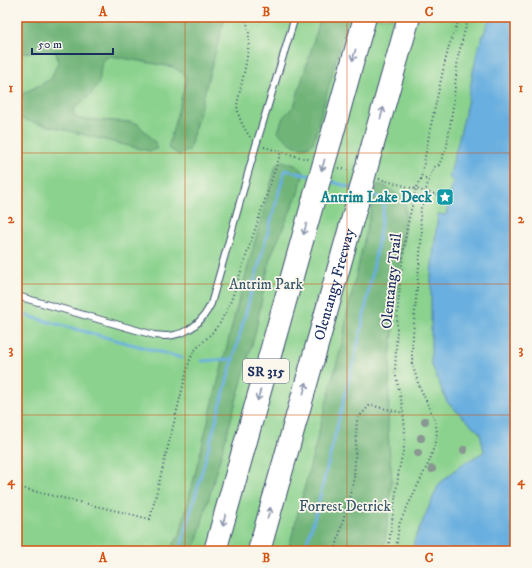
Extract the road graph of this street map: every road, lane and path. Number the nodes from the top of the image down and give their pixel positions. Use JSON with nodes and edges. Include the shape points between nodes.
{"nodes":[{"id":1,"x":244,"y":17,"type":"edge"},
{"id":2,"x":295,"y":17,"type":"edge"},
{"id":3,"x":365,"y":17,"type":"edge"},
{"id":4,"x":409,"y":17,"type":"edge"},
{"id":5,"x":460,"y":17,"type":"edge"},
{"id":6,"x":470,"y":17,"type":"edge"},
{"id":7,"x":256,"y":145,"type":"junction"},
{"id":8,"x":281,"y":152,"type":"junction"},
{"id":9,"x":311,"y":160,"type":"dead end"},
{"id":10,"x":333,"y":166,"type":"dead end"},
{"id":11,"x":356,"y":173,"type":"dead end"},
{"id":12,"x":378,"y":179,"type":"dead end"},
{"id":13,"x":421,"y":179,"type":"junction"},
{"id":14,"x":428,"y":179,"type":"junction"},
{"id":15,"x":416,"y":189,"type":"junction"},
{"id":16,"x":426,"y":192,"type":"junction"},
{"id":17,"x":445,"y":196,"type":"dead end"},
{"id":18,"x":17,"y":296,"type":"edge"},
{"id":19,"x":403,"y":413,"type":"junction"},
{"id":20,"x":17,"y":487,"type":"edge"},
{"id":21,"x":215,"y":551,"type":"edge"},
{"id":22,"x":259,"y":551,"type":"edge"},
{"id":23,"x":335,"y":551,"type":"edge"},
{"id":24,"x":388,"y":551,"type":"edge"},
{"id":25,"x":396,"y":551,"type":"edge"}],
"edges":[{"from":1,"to":7,"type":"path","via":[[249,34],[237,105],[243,126]]},
{"from":2,"to":7,"type":"lane"},
{"from":3,"to":21,"type":"highway","number":"SR 315","one_way":true,"bridge":true},
{"from":22,"to":4,"type":"highway","name":"Olentangy Freeway","number":"SR 315","one_way":true,"bridge":true},
{"from":5,"to":13,"type":"path","name":"Olentangy Trail","via":[[444,66]]},
{"from":6,"to":14,"type":"path","via":[[458,57],[447,146],[439,165],[434,168]]},
{"from":7,"to":8,"type":"path"},
{"from":7,"to":18,"type":"lane","via":[[211,304],[200,322],[188,330],[180,334],[154,335]]},
{"from":8,"to":9,"type":"path"},
{"from":8,"to":20,"type":"path","via":[[231,301],[220,323],[194,351],[189,362],[150,519]]},
{"from":10,"to":11,"type":"path"},
{"from":12,"to":15,"type":"path"},
{"from":13,"to":14,"type":"path"},
{"from":13,"to":15,"type":"path","name":"Olentangy Trail"},
{"from":14,"to":16,"type":"path"},
{"from":15,"to":16,"type":"path"},
{"from":15,"to":19,"type":"path","name":"Olentangy Trail","via":[[407,227],[398,306],[395,372]]},
{"from":16,"to":17,"type":"path"},
{"from":16,"to":25,"type":"path","via":[[421,208],[422,243],[412,364],[436,424],[436,433],[430,460],[400,522]]},
{"from":19,"to":23,"type":"path","via":[[370,405],[358,419],[354,479]]},
{"from":19,"to":24,"type":"path","name":"Olentangy Trail","via":[[404,447]]}]}
